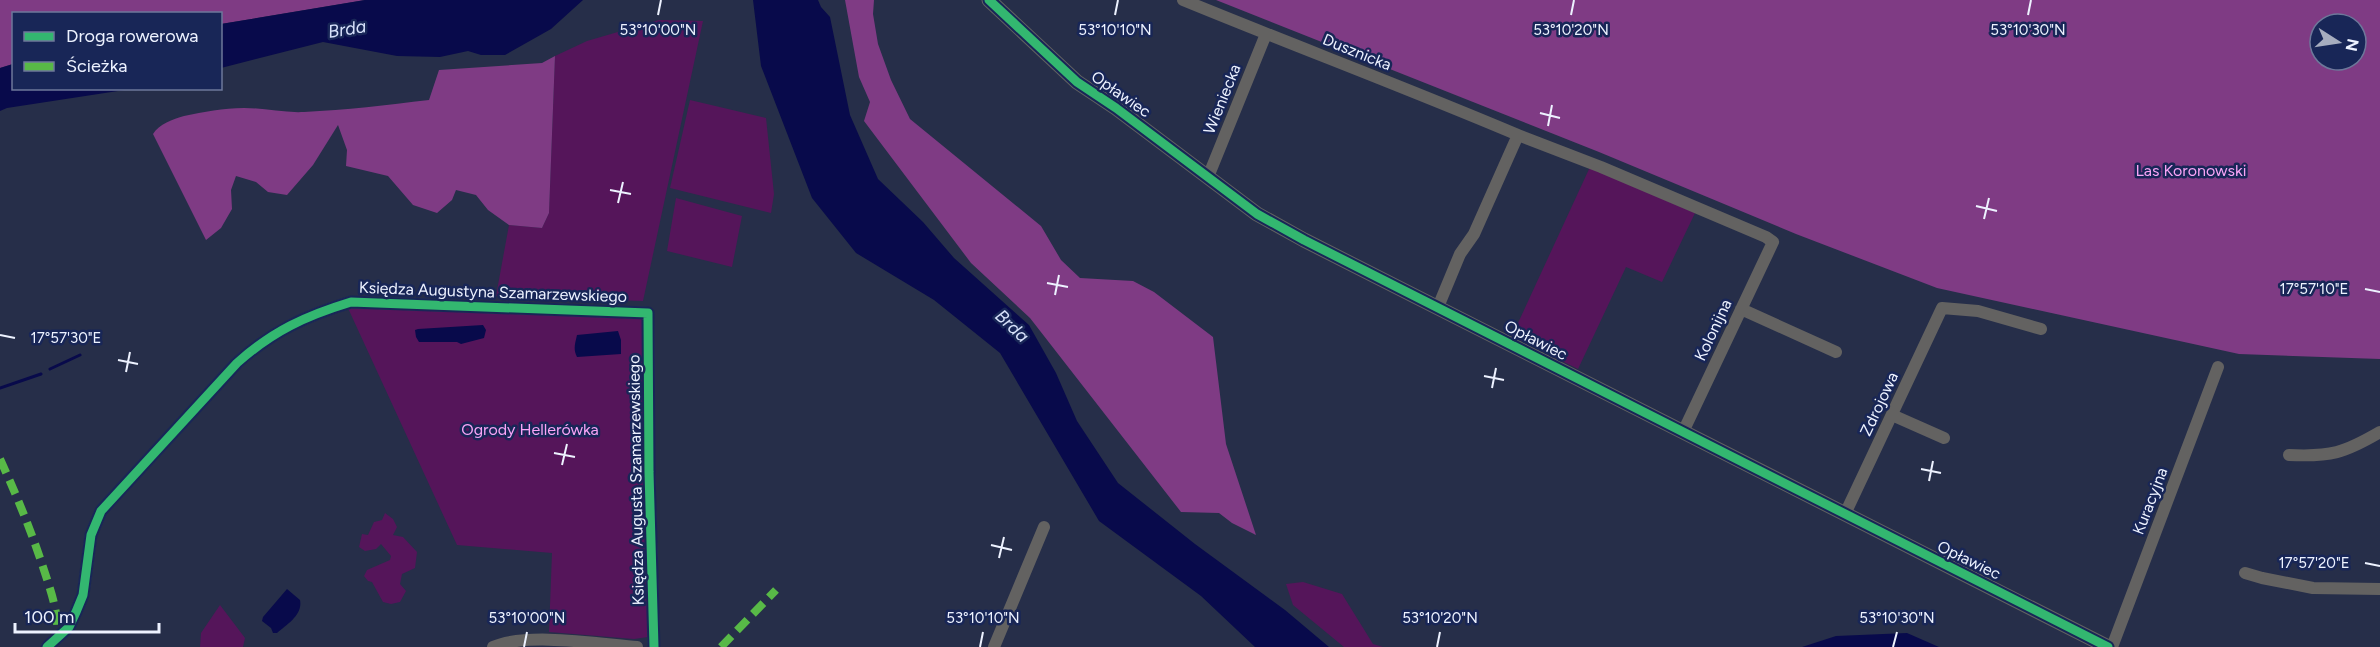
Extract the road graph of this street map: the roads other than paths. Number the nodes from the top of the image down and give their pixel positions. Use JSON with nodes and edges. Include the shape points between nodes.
{"nodes":[{"id":1,"x":989,"y":0,"type":"edge"},
{"id":2,"x":1183,"y":0,"type":"edge"},
{"id":3,"x":1266,"y":34,"type":"junction"},
{"id":4,"x":1518,"y":135,"type":"junction"},
{"id":5,"x":1208,"y":177,"type":"junction"},
{"id":6,"x":1773,"y":242,"type":"joint"},
{"id":7,"x":1438,"y":307,"type":"junction"},
{"id":8,"x":1741,"y":309,"type":"junction"},
{"id":9,"x":648,"y":313,"type":"joint"},
{"id":10,"x":2041,"y":329,"type":"dead end"},
{"id":11,"x":1836,"y":352,"type":"dead end"},
{"id":12,"x":2218,"y":367,"type":"dead end"},
{"id":13,"x":1892,"y":415,"type":"junction"},
{"id":14,"x":1683,"y":432,"type":"junction"},
{"id":15,"x":2380,"y":432,"type":"edge"},
{"id":16,"x":1944,"y":438,"type":"dead end"},
{"id":17,"x":2289,"y":455,"type":"dead end"},
{"id":18,"x":1845,"y":514,"type":"junction"},
{"id":19,"x":1044,"y":526,"type":"dead end"},
{"id":20,"x":2245,"y":573,"type":"dead end"},
{"id":21,"x":2380,"y":589,"type":"edge"},
{"id":22,"x":47,"y":647,"type":"edge"},
{"id":23,"x":493,"y":647,"type":"edge"},
{"id":24,"x":638,"y":647,"type":"edge"},
{"id":25,"x":654,"y":647,"type":"edge"},
{"id":26,"x":994,"y":647,"type":"edge"},
{"id":27,"x":2108,"y":647,"type":"edge"},
{"id":28,"x":2112,"y":647,"type":"edge"}],
"edges":[{"from":1,"to":5,"type":"street","name":"Opławiec","via":[[1077,82]]},
{"from":2,"to":3,"type":"street","name":"Dusznicka"},
{"from":3,"to":4,"type":"street","name":"Dusznicka"},
{"from":3,"to":5,"type":"street","name":"Wieniecka"},
{"from":4,"to":6,"type":"street","name":"Dusznicka","via":[[1701,208]]},
{"from":4,"to":7,"type":"street"},
{"from":5,"to":7,"type":"street","name":"Opławiec","via":[[1257,214]]},
{"from":6,"to":8,"type":"street","name":"Kolonijna"},
{"from":7,"to":14,"type":"street","name":"Opławiec"},
{"from":8,"to":11,"type":"street"},
{"from":8,"to":14,"type":"street","name":"Kolonijna"},
{"from":9,"to":22,"type":"street","name":"Księdza Augustyna Szamarzewskiego","via":[[351,302],[315,313],[261,342],[101,511],[92,535],[83,595],[69,627]]},
{"from":9,"to":25,"type":"street","name":"Księdza Augusta Szamarzewskiego"},
{"from":10,"to":13,"type":"street","name":"Zdrojowa","via":[[1978,311],[1942,308]]},
{"from":12,"to":28,"type":"street","name":"Kuracyjna"},
{"from":13,"to":16,"type":"street"},
{"from":13,"to":18,"type":"street","name":"Zdrojowa"},
{"from":14,"to":18,"type":"street","name":"Opławiec"},
{"from":15,"to":17,"type":"street","via":[[2343,452],[2320,457]]},
{"from":18,"to":27,"type":"street","name":"Opławiec"},
{"from":19,"to":26,"type":"street"},
{"from":20,"to":21,"type":"street","via":[[2313,588]]},
{"from":23,"to":24,"type":"street","via":[[530,641]]}]}
